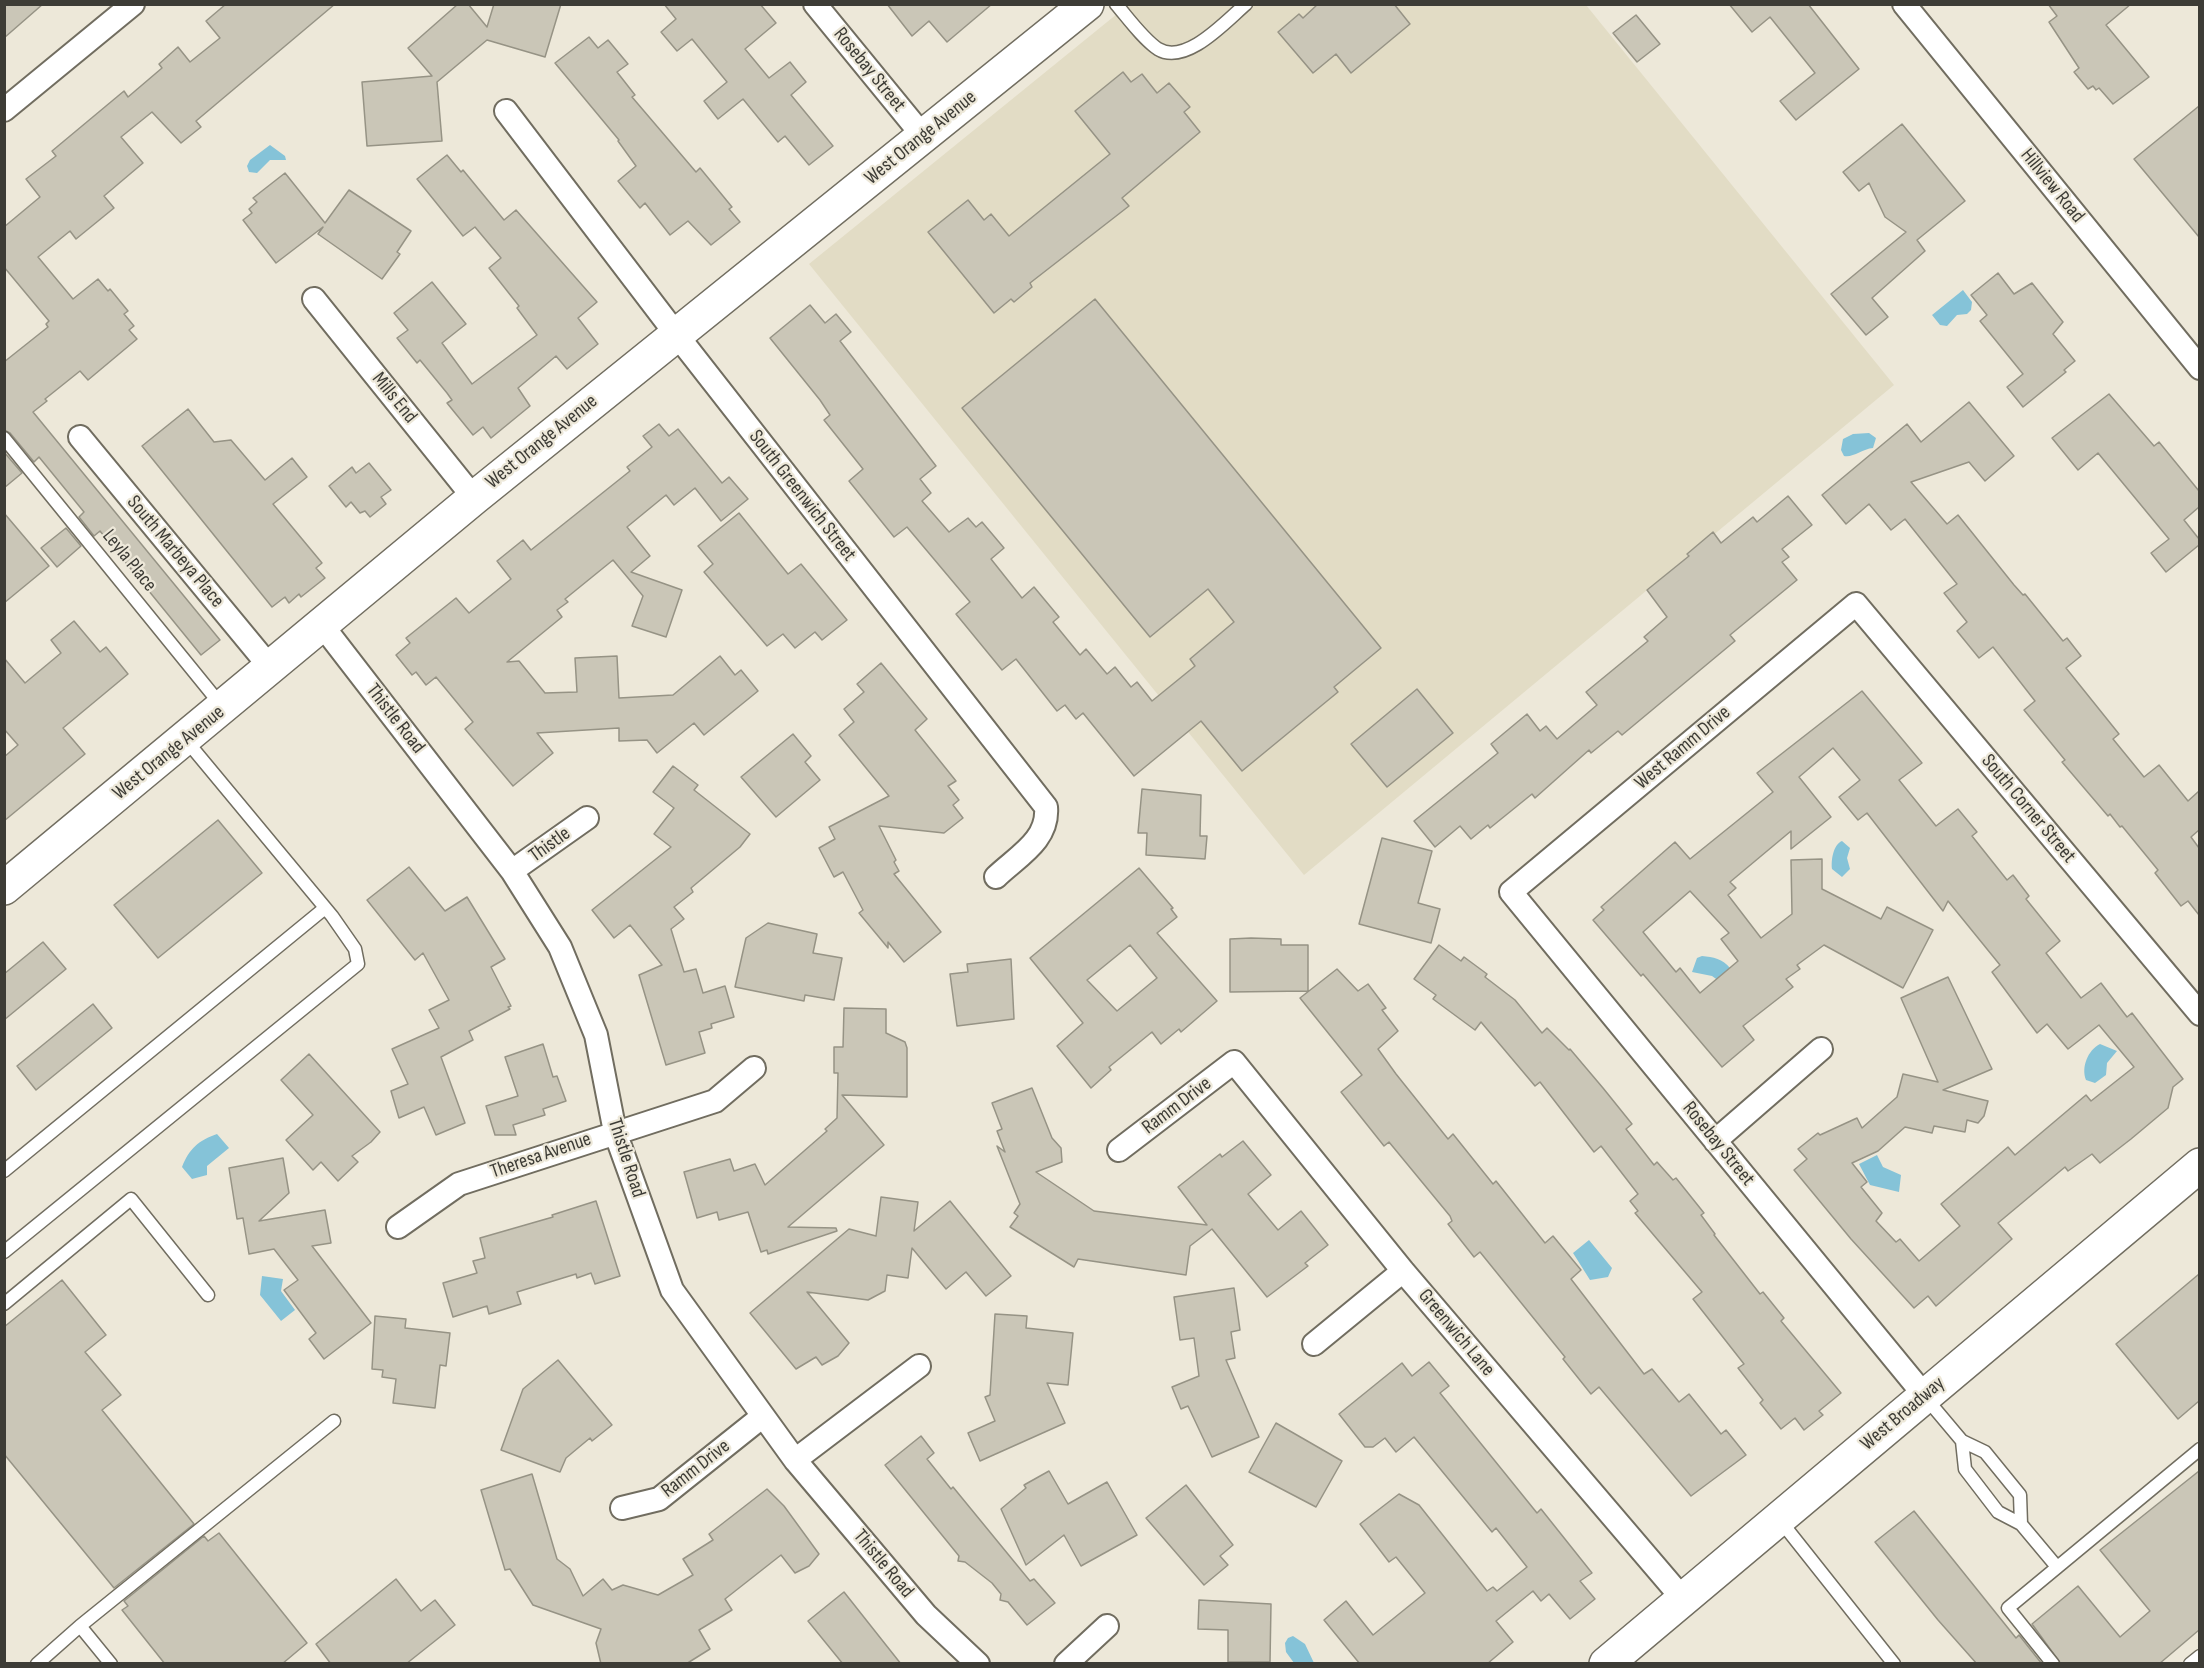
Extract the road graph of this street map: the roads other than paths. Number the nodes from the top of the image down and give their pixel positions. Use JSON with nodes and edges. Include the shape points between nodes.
{"nodes":[{"id":1,"x":134,"y":4,"type":"edge"},
{"id":2,"x":815,"y":4,"type":"edge"},
{"id":3,"x":1087,"y":4,"type":"edge"},
{"id":4,"x":1116,"y":4,"type":"edge"},
{"id":5,"x":1245,"y":4,"type":"edge"},
{"id":6,"x":1904,"y":4,"type":"edge"},
{"id":7,"x":4,"y":110,"type":"edge"},
{"id":8,"x":506,"y":111,"type":"dead end"},
{"id":9,"x":923,"y":136,"type":"junction"},
{"id":10,"x":314,"y":299,"type":"dead end"},
{"id":11,"x":676,"y":334,"type":"junction"},
{"id":12,"x":2199,"y":368,"type":"edge"},
{"id":13,"x":80,"y":437,"type":"dead end"},
{"id":14,"x":4,"y":438,"type":"edge"},
{"id":15,"x":474,"y":498,"type":"junction"},
{"id":16,"x":1856,"y":604,"type":"joint"},
{"id":17,"x":322,"y":625,"type":"junction"},
{"id":18,"x":270,"y":667,"type":"junction"},
{"id":19,"x":224,"y":708,"type":"junction"},
{"id":20,"x":185,"y":739,"type":"junction"},
{"id":21,"x":587,"y":818,"type":"dead end"},
{"id":22,"x":512,"y":871,"type":"junction"},
{"id":23,"x":996,"y":877,"type":"dead end"},
{"id":24,"x":4,"y":888,"type":"edge"},
{"id":25,"x":1511,"y":892,"type":"joint"},
{"id":26,"x":325,"y":908,"type":"junction"},
{"id":27,"x":2199,"y":1014,"type":"edge"},
{"id":28,"x":1821,"y":1049,"type":"dead end"},
{"id":29,"x":1234,"y":1062,"type":"joint"},
{"id":30,"x":754,"y":1068,"type":"dead end"},
{"id":31,"x":615,"y":1132,"type":"junction"},
{"id":32,"x":1715,"y":1141,"type":"junction"},
{"id":33,"x":1119,"y":1150,"type":"dead end"},
{"id":34,"x":2199,"y":1165,"type":"edge"},
{"id":35,"x":4,"y":1171,"type":"edge"},
{"id":36,"x":398,"y":1227,"type":"dead end"},
{"id":37,"x":4,"y":1252,"type":"edge"},
{"id":38,"x":1403,"y":1271,"type":"junction"},
{"id":39,"x":208,"y":1295,"type":"dead end"},
{"id":40,"x":4,"y":1304,"type":"edge"},
{"id":41,"x":1314,"y":1344,"type":"dead end"},
{"id":42,"x":920,"y":1366,"type":"dead end"},
{"id":43,"x":1925,"y":1396,"type":"junction"},
{"id":44,"x":763,"y":1416,"type":"junction"},
{"id":45,"x":334,"y":1421,"type":"dead end"},
{"id":46,"x":1962,"y":1441,"type":"junction"},
{"id":47,"x":2199,"y":1449,"type":"edge"},
{"id":48,"x":795,"y":1460,"type":"junction"},
{"id":49,"x":622,"y":1508,"type":"dead end"},
{"id":50,"x":1779,"y":1518,"type":"junction"},
{"id":51,"x":2021,"y":1524,"type":"junction"},
{"id":52,"x":2057,"y":1567,"type":"junction"},
{"id":53,"x":1683,"y":1599,"type":"junction"},
{"id":54,"x":80,"y":1626,"type":"junction"},
{"id":55,"x":1107,"y":1626,"type":"dead end"},
{"id":56,"x":2199,"y":1656,"type":"edge"},
{"id":57,"x":37,"y":1664,"type":"edge"},
{"id":58,"x":111,"y":1664,"type":"edge"},
{"id":59,"x":978,"y":1664,"type":"edge"},
{"id":60,"x":1066,"y":1664,"type":"edge"},
{"id":61,"x":1606,"y":1664,"type":"edge"},
{"id":62,"x":1894,"y":1664,"type":"edge"},
{"id":63,"x":2053,"y":1664,"type":"edge"},
{"id":64,"x":2190,"y":1664,"type":"edge"}],
"edges":[{"from":1,"to":7,"type":"street"},
{"from":2,"to":9,"type":"street","name":"Rosebay Street"},
{"from":3,"to":9,"type":"street","name":"West Orange Avenue"},
{"from":4,"to":5,"type":"lane","via":[[1157,48],[1180,53],[1197,46]]},
{"from":6,"to":12,"type":"street","name":"Hillview Road"},
{"from":8,"to":11,"type":"street","name":"South Greenwich Street"},
{"from":9,"to":11,"type":"street","name":"West Orange Avenue"},
{"from":10,"to":15,"type":"street","name":"Mills End"},
{"from":11,"to":15,"type":"street","name":"West Orange Avenue"},
{"from":11,"to":23,"type":"street","name":"South Greenwich Street","via":[[1046,807],[1047,823],[1038,840]]},
{"from":13,"to":18,"type":"street","name":"South Marbeya Place"},
{"from":14,"to":19,"type":"lane","name":"Leyla Place"},
{"from":15,"to":17,"type":"street","name":"West Orange Avenue"},
{"from":16,"to":25,"type":"street","name":"West Ramm Drive"},
{"from":16,"to":27,"type":"street","name":"South Corner Street"},
{"from":17,"to":18,"type":"street","name":"West Orange Avenue"},
{"from":17,"to":22,"type":"street","name":"Thistle Road"},
{"from":18,"to":19,"type":"street","name":"West Orange Avenue"},
{"from":19,"to":20,"type":"street","name":"West Orange Avenue"},
{"from":20,"to":24,"type":"street","name":"West Orange Avenue"},
{"from":20,"to":26,"type":"lane"},
{"from":21,"to":22,"type":"street","name":"Thistle"},
{"from":22,"to":31,"type":"street","name":"Thistle Road","via":[[560,947],[591,1024]]},
{"from":25,"to":32,"type":"street","name":"Rosebay Street"},
{"from":26,"to":35,"type":"lane"},
{"from":26,"to":37,"type":"lane","via":[[355,950],[358,964]]},
{"from":28,"to":32,"type":"street"},
{"from":29,"to":33,"type":"street","name":"Ramm Drive"},
{"from":29,"to":38,"type":"street","name":"Greenwich Lane"},
{"from":30,"to":31,"type":"street","name":"Theresa Avenue","via":[[715,1101]]},
{"from":31,"to":36,"type":"street","name":"Theresa Avenue","via":[[459,1184]]},
{"from":31,"to":44,"type":"street","name":"Thistle Road","via":[[672,1290]]},
{"from":32,"to":43,"type":"street","name":"Rosebay Street"},
{"from":34,"to":43,"type":"street","name":"West Broadway"},
{"from":38,"to":41,"type":"street"},
{"from":38,"to":53,"type":"street","name":"Greenwich Lane"},
{"from":39,"to":40,"type":"lane","via":[[132,1199]]},
{"from":42,"to":48,"type":"street"},
{"from":43,"to":46,"type":"lane"},
{"from":43,"to":50,"type":"street","name":"West Broadway"},
{"from":44,"to":48,"type":"street","name":"Thistle Road"},
{"from":44,"to":49,"type":"street","name":"Ramm Drive","via":[[659,1499]]},
{"from":45,"to":54,"type":"lane"},
{"from":46,"to":51,"type":"lane","via":[[1965,1469],[1998,1512]]},
{"from":46,"to":51,"type":"lane","via":[[1985,1452],[2020,1494]]},
{"from":47,"to":52,"type":"lane"},
{"from":48,"to":59,"type":"street","name":"Thistle Road","via":[[926,1615]]},
{"from":50,"to":53,"type":"street","name":"West Broadway"},
{"from":50,"to":62,"type":"lane"},
{"from":51,"to":52,"type":"lane"},
{"from":52,"to":63,"type":"lane","via":[[2007,1608]]},
{"from":53,"to":61,"type":"street","name":"West Broadway"},
{"from":54,"to":57,"type":"lane"},
{"from":54,"to":58,"type":"lane"},
{"from":55,"to":60,"type":"street"},
{"from":56,"to":64,"type":"lane"}]}
